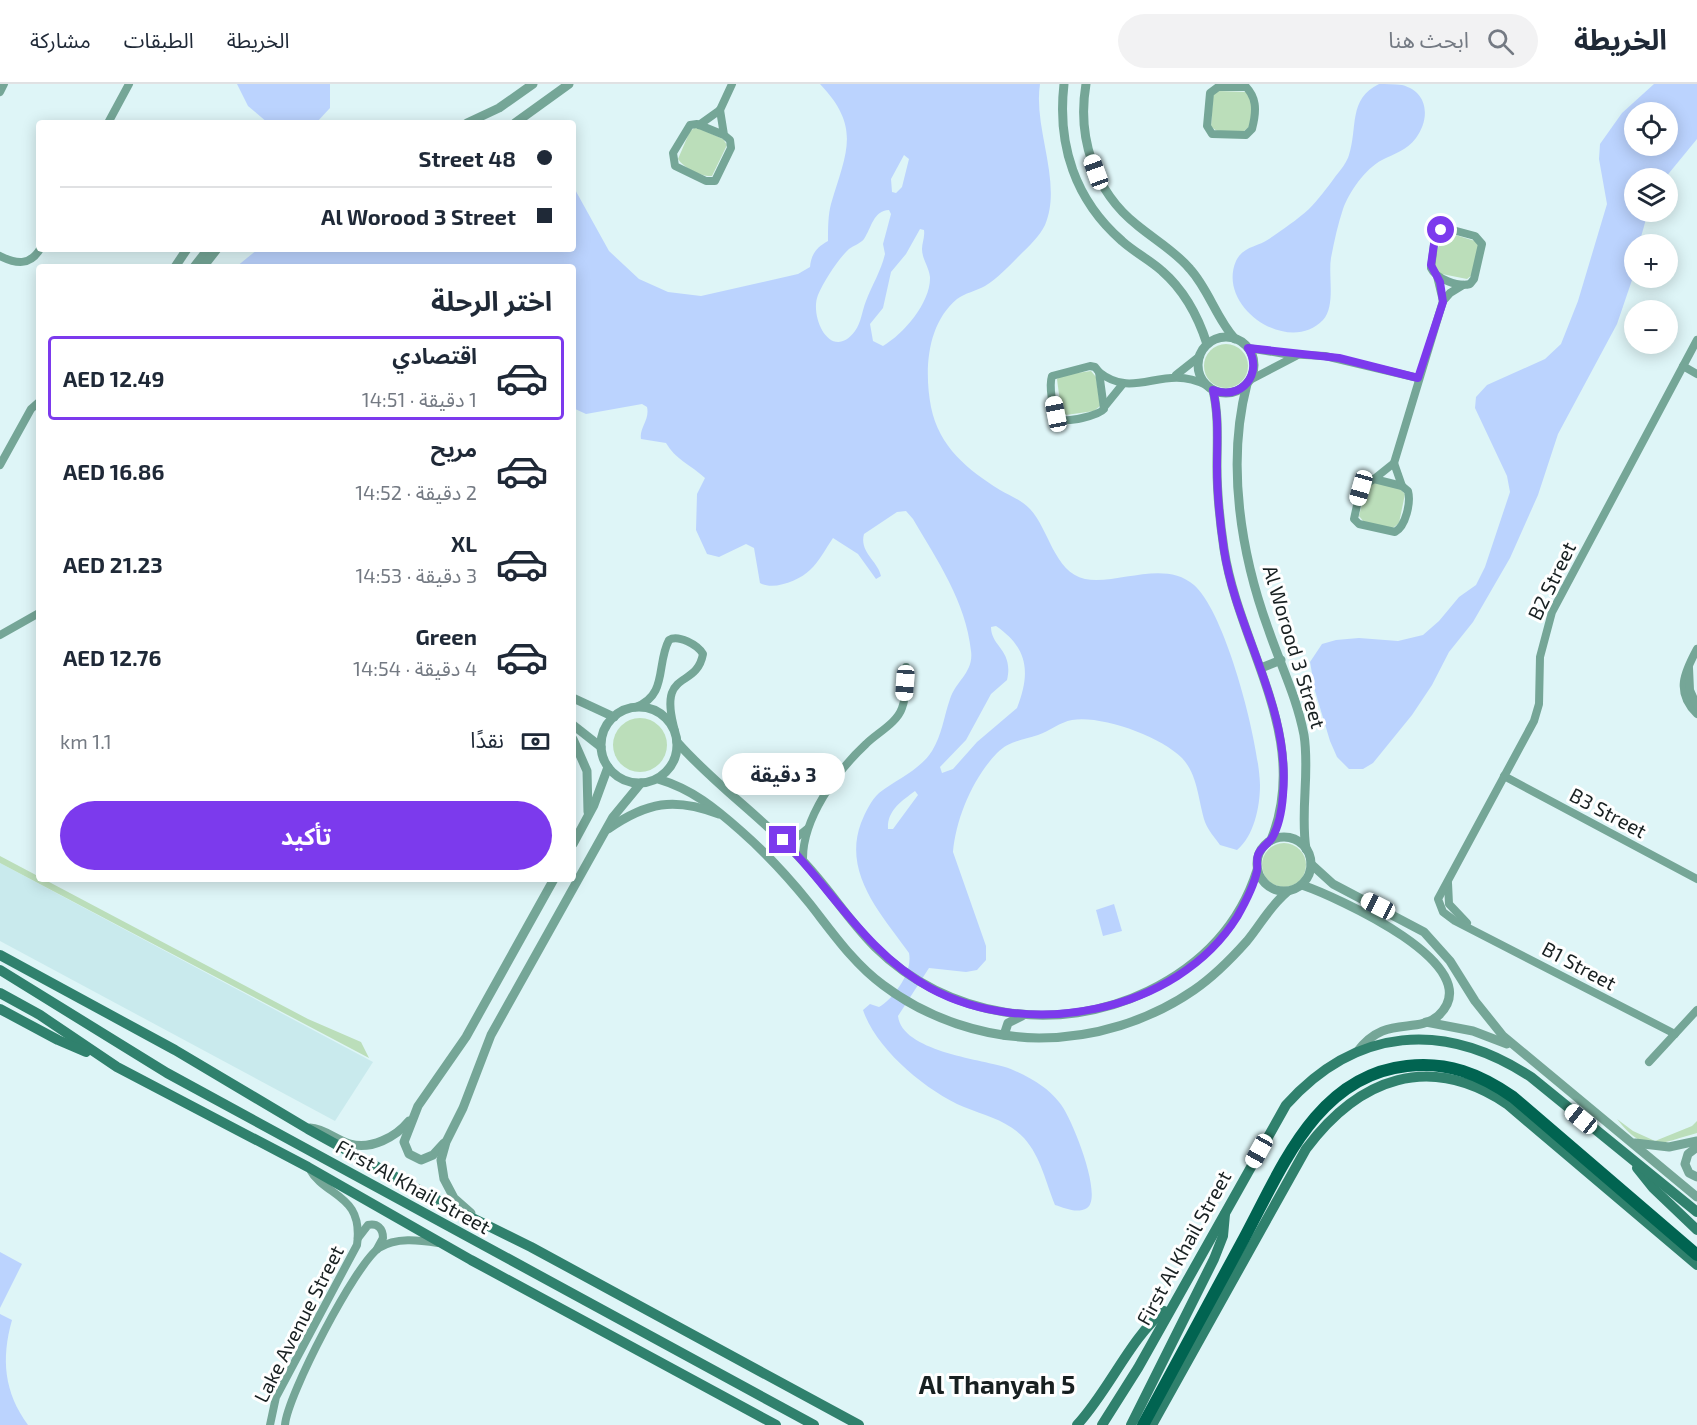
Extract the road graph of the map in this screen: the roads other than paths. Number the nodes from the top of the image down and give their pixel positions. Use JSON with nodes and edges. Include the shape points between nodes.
{"nodes":[{"id":1,"x":4,"y":84,"type":"edge"},
{"id":2,"x":129,"y":84,"type":"edge"},
{"id":3,"x":533,"y":84,"type":"edge"},
{"id":4,"x":569,"y":84,"type":"edge"},
{"id":5,"x":732,"y":84,"type":"edge"},
{"id":6,"x":1064,"y":84,"type":"edge"},
{"id":7,"x":1086,"y":84,"type":"edge"},
{"id":8,"x":1220,"y":85,"type":"edge"},
{"id":9,"x":1245,"y":86,"type":"edge"},
{"id":10,"x":0,"y":92,"type":"edge"},
{"id":11,"x":720,"y":110,"type":"junction"},
{"id":12,"x":110,"y":120,"type":"edge"},
{"id":13,"x":473,"y":120,"type":"edge"},
{"id":14,"x":519,"y":120,"type":"edge"},
{"id":15,"x":699,"y":125,"type":"junction"},
{"id":16,"x":724,"y":135,"type":"junction"},
{"id":17,"x":38,"y":252,"type":"edge"},
{"id":18,"x":215,"y":252,"type":"edge"},
{"id":19,"x":0,"y":256,"type":"edge"},
{"id":20,"x":205,"y":264,"type":"edge"},
{"id":21,"x":1437,"y":276,"type":"junction"},
{"id":22,"x":1463,"y":285,"type":"junction"},
{"id":23,"x":1443,"y":302,"type":"junction"},
{"id":24,"x":1235,"y":339,"type":"junction"},
{"id":25,"x":1697,"y":340,"type":"edge"},
{"id":26,"x":1207,"y":344,"type":"junction"},
{"id":27,"x":1248,"y":348,"type":"junction"},
{"id":28,"x":1297,"y":355,"type":"junction"},
{"id":29,"x":1200,"y":356,"type":"junction"},
{"id":30,"x":1683,"y":366,"type":"junction"},
{"id":31,"x":1099,"y":372,"type":"junction"},
{"id":32,"x":1697,"y":374,"type":"edge"},
{"id":33,"x":1174,"y":376,"type":"junction"},
{"id":34,"x":1418,"y":378,"type":"junction"},
{"id":35,"x":1249,"y":382,"type":"junction"},
{"id":36,"x":1122,"y":385,"type":"junction"},
{"id":37,"x":1209,"y":388,"type":"junction"},
{"id":38,"x":36,"y":405,"type":"edge"},
{"id":39,"x":1105,"y":406,"type":"junction"},
{"id":40,"x":1394,"y":463,"type":"junction"},
{"id":41,"x":0,"y":465,"type":"edge"},
{"id":42,"x":1374,"y":479,"type":"junction"},
{"id":43,"x":1402,"y":486,"type":"junction"},
{"id":44,"x":36,"y":615,"type":"edge"},
{"id":45,"x":0,"y":635,"type":"edge"},
{"id":46,"x":1697,"y":650,"type":"edge"},
{"id":47,"x":1281,"y":660,"type":"junction"},
{"id":48,"x":1691,"y":661,"type":"junction"},
{"id":49,"x":906,"y":667,"type":"dead end"},
{"id":50,"x":1261,"y":668,"type":"junction"},
{"id":51,"x":1290,"y":687,"type":"junction"},
{"id":52,"x":1270,"y":694,"type":"junction"},
{"id":53,"x":576,"y":699,"type":"edge"},
{"id":54,"x":1697,"y":706,"type":"edge"},
{"id":55,"x":636,"y":707,"type":"junction"},
{"id":56,"x":1697,"y":714,"type":"edge"},
{"id":57,"x":614,"y":717,"type":"junction"},
{"id":58,"x":576,"y":727,"type":"edge"},
{"id":59,"x":675,"y":731,"type":"junction"},
{"id":60,"x":677,"y":742,"type":"junction"},
{"id":61,"x":576,"y":747,"type":"edge"},
{"id":62,"x":601,"y":747,"type":"junction"},
{"id":63,"x":608,"y":767,"type":"junction"},
{"id":64,"x":1504,"y":776,"type":"junction"},
{"id":65,"x":658,"y":779,"type":"junction"},
{"id":66,"x":641,"y":783,"type":"junction"},
{"id":67,"x":724,"y":816,"type":"junction"},
{"id":68,"x":588,"y":818,"type":"junction"},
{"id":69,"x":810,"y":826,"type":"junction"},
{"id":70,"x":606,"y":830,"type":"junction"},
{"id":71,"x":576,"y":839,"type":"edge"},
{"id":72,"x":783,"y":840,"type":"junction"},
{"id":73,"x":1271,"y":840,"type":"junction"},
{"id":74,"x":1306,"y":849,"type":"junction"},
{"id":75,"x":803,"y":860,"type":"junction"},
{"id":76,"x":1311,"y":864,"type":"junction"},
{"id":77,"x":1257,"y":870,"type":"junction"},
{"id":78,"x":1450,"y":876,"type":"joint"},
{"id":79,"x":1697,"y":879,"type":"edge"},
{"id":80,"x":552,"y":882,"type":"edge"},
{"id":81,"x":1302,"y":885,"type":"junction"},
{"id":82,"x":1287,"y":892,"type":"junction"},
{"id":83,"x":0,"y":955,"type":"edge"},
{"id":84,"x":0,"y":970,"type":"edge"},
{"id":85,"x":0,"y":993,"type":"edge"},
{"id":86,"x":0,"y":1010,"type":"edge"},
{"id":87,"x":1697,"y":1010,"type":"edge"},
{"id":88,"x":1030,"y":1015,"type":"junction"},
{"id":89,"x":1426,"y":1022,"type":"junction"},
{"id":90,"x":1675,"y":1034,"type":"junction"},
{"id":91,"x":1004,"y":1035,"type":"junction"},
{"id":92,"x":1518,"y":1049,"type":"junction"},
{"id":93,"x":1357,"y":1052,"type":"junction"},
{"id":94,"x":97,"y":1056,"type":"junction"},
{"id":95,"x":1649,"y":1062,"type":"dead end"},
{"id":96,"x":412,"y":1117,"type":"junction"},
{"id":97,"x":308,"y":1129,"type":"junction"},
{"id":98,"x":1697,"y":1141,"type":"edge"},
{"id":99,"x":446,"y":1142,"type":"junction"},
{"id":100,"x":1631,"y":1142,"type":"junction"},
{"id":101,"x":1697,"y":1147,"type":"edge"},
{"id":102,"x":1632,"y":1160,"type":"junction"},
{"id":103,"x":308,"y":1167,"type":"junction"},
{"id":104,"x":1697,"y":1177,"type":"edge"},
{"id":105,"x":1697,"y":1197,"type":"edge"},
{"id":106,"x":1225,"y":1211,"type":"junction"},
{"id":107,"x":1697,"y":1212,"type":"edge"},
{"id":108,"x":1697,"y":1230,"type":"edge"},
{"id":109,"x":501,"y":1233,"type":"junction"},
{"id":110,"x":358,"y":1238,"type":"junction"},
{"id":111,"x":445,"y":1244,"type":"junction"},
{"id":112,"x":376,"y":1250,"type":"junction"},
{"id":113,"x":1697,"y":1255,"type":"edge"},
{"id":114,"x":1697,"y":1265,"type":"edge"},
{"id":115,"x":1171,"y":1305,"type":"junction"},
{"id":116,"x":270,"y":1425,"type":"edge"},
{"id":117,"x":285,"y":1425,"type":"edge"},
{"id":118,"x":776,"y":1425,"type":"edge"},
{"id":119,"x":814,"y":1425,"type":"edge"},
{"id":120,"x":859,"y":1425,"type":"edge"},
{"id":121,"x":1077,"y":1425,"type":"edge"},
{"id":122,"x":1102,"y":1425,"type":"edge"},
{"id":123,"x":1131,"y":1425,"type":"edge"},
{"id":124,"x":1143,"y":1425,"type":"edge"},
{"id":125,"x":1152,"y":1425,"type":"edge"}],
"edges":[{"from":1,"to":10,"type":"street"},
{"from":2,"to":12,"type":"street"},
{"from":3,"to":13,"type":"street","via":[[499,108]]},
{"from":4,"to":14,"type":"street"},
{"from":5,"to":11,"type":"street"},
{"from":6,"to":26,"type":"street","via":[[1065,149],[1085,197],[1102,221],[1178,287],[1191,305]]},
{"from":7,"to":24,"type":"street","via":[[1082,106],[1084,129],[1096,172],[1107,192],[1136,224],[1192,270]]},
{"from":8,"to":9,"type":"street"},
{"from":8,"to":9,"type":"street","via":[[1209,96],[1207,126],[1215,136],[1246,135],[1252,129],[1254,97]]},
{"from":11,"to":15,"type":"street"},
{"from":11,"to":16,"type":"street"},
{"from":15,"to":16,"type":"street"},
{"from":15,"to":16,"type":"street","via":[[687,127],[673,158],[678,169],[706,181],[715,181],[730,151],[731,144]]},
{"from":17,"to":19,"type":"street","via":[[23,263]]},
{"from":18,"to":20,"type":"street"},
{"from":21,"to":22,"type":"street"},
{"from":21,"to":22,"type":"street","via":[[1431,265],[1437,233],[1449,229],[1475,236],[1482,244],[1482,252],[1473,282]]},
{"from":21,"to":23,"type":"street"},
{"from":22,"to":23,"type":"street"},
{"from":23,"to":34,"type":"street"},
{"from":24,"to":26,"type":"street","via":[[1225,337]]},
{"from":24,"to":27,"type":"street"},
{"from":25,"to":30,"type":"street","name":"B2 Street"},
{"from":26,"to":29,"type":"street"},
{"from":27,"to":28,"type":"street"},
{"from":27,"to":35,"type":"street","via":[[1254,367]]},
{"from":28,"to":34,"type":"street","via":[[1339,358]]},
{"from":28,"to":35,"type":"street"},
{"from":29,"to":33,"type":"street"},
{"from":29,"to":37,"type":"street","via":[[1199,372]]},
{"from":30,"to":32,"type":"street"},
{"from":30,"to":64,"type":"street","name":"B2 Street","via":[[1552,612],[1540,657],[1537,712]]},
{"from":31,"to":36,"type":"street"},
{"from":31,"to":39,"type":"street"},
{"from":31,"to":39,"type":"street","via":[[1090,366],[1054,374],[1050,382],[1056,414],[1063,420],[1098,415]]},
{"from":33,"to":36,"type":"street"},
{"from":33,"to":37,"type":"street"},
{"from":34,"to":40,"type":"street"},
{"from":35,"to":37,"type":"street","via":[[1235,392]]},
{"from":35,"to":47,"type":"street","name":"Al Worood 3 Street","via":[[1239,430],[1241,506],[1255,587]]},
{"from":36,"to":39,"type":"street"},
{"from":37,"to":50,"type":"street","name":"Al Worood 3 Street","via":[[1218,421],[1217,486],[1224,550],[1235,598]]},
{"from":38,"to":41,"type":"street"},
{"from":40,"to":42,"type":"street"},
{"from":40,"to":43,"type":"street"},
{"from":42,"to":43,"type":"street"},
{"from":42,"to":43,"type":"street","via":[[1361,488],[1354,519],[1359,524],[1392,532],[1402,526],[1410,498]]},
{"from":44,"to":45,"type":"street"},
{"from":46,"to":48,"type":"street"},
{"from":47,"to":50,"type":"street"},
{"from":47,"to":51,"type":"street","name":"Al Worood 3 Street"},
{"from":48,"to":54,"type":"street","via":[[1690,690]]},
{"from":48,"to":56,"type":"street","via":[[1683,687]]},
{"from":49,"to":69,"type":"street","via":[[903,708],[851,759]]},
{"from":50,"to":52,"type":"street","name":"Al Worood 3 Street"},
{"from":51,"to":52,"type":"street"},
{"from":51,"to":74,"type":"street","name":"Al Worood 3 Street","via":[[1304,735]]},
{"from":52,"to":73,"type":"street","name":"Al Worood 3 Street","via":[[1281,734],[1285,777],[1279,822]]},
{"from":53,"to":57,"type":"street"},
{"from":55,"to":57,"type":"street"},
{"from":55,"to":59,"type":"street","via":[[659,712]]},
{"from":55,"to":59,"type":"street","via":[[657,690],[669,640],[679,638],[699,649],[703,654],[699,664],[670,694]]},
{"from":57,"to":62,"type":"street","via":[[607,725]]},
{"from":58,"to":62,"type":"street"},
{"from":59,"to":60,"type":"street"},
{"from":60,"to":65,"type":"street","via":[[673,763]]},
{"from":60,"to":72,"type":"street","via":[[707,774]]},
{"from":61,"to":68,"type":"street","via":[[587,771]]},
{"from":62,"to":63,"type":"street"},
{"from":63,"to":66,"type":"street","via":[[629,782]]},
{"from":63,"to":68,"type":"street"},
{"from":64,"to":78,"type":"street","name":"B2 Street"},
{"from":64,"to":79,"type":"street","name":"B3 Street"},
{"from":65,"to":66,"type":"street"},
{"from":65,"to":67,"type":"street","via":[[694,793]]},
{"from":66,"to":70,"type":"street"},
{"from":67,"to":70,"type":"street","via":[[689,805],[662,804],[636,812]]},
{"from":67,"to":91,"type":"street","via":[[779,869],[844,947],[882,985],[961,1026]]},
{"from":68,"to":71,"type":"street"},
{"from":69,"to":72,"type":"street","via":[[797,837]]},
{"from":69,"to":75,"type":"street"},
{"from":70,"to":99,"type":"street","via":[[491,1035]]},
{"from":72,"to":75,"type":"street"},
{"from":73,"to":74,"type":"street","via":[[1294,839]]},
{"from":73,"to":77,"type":"street","via":[[1259,853]]},
{"from":74,"to":76,"type":"street"},
{"from":75,"to":88,"type":"street","via":[[859,931],[896,966],[931,988],[981,1007]]},
{"from":76,"to":81,"type":"street"},
{"from":76,"to":92,"type":"street","via":[[1333,884],[1424,932],[1450,961],[1490,1023]]},
{"from":77,"to":82,"type":"street","via":[[1268,887]]},
{"from":77,"to":88,"type":"street","via":[[1245,903],[1222,937],[1173,977],[1106,1007],[1055,1016]]},
{"from":78,"to":90,"type":"street","name":"B1 Street","via":[[1439,894],[1438,904],[1449,917]]},
{"from":80,"to":96,"type":"street","via":[[466,1037]]},
{"from":81,"to":82,"type":"street"},
{"from":81,"to":89,"type":"street","via":[[1408,938],[1436,962],[1448,983],[1448,995],[1437,1016]]},
{"from":82,"to":91,"type":"street","via":[[1225,964],[1161,1010],[1123,1025],[1077,1036]]},
{"from":83,"to":97,"type":"main road","via":[[175,1050]]},
{"from":84,"to":119,"type":"main road","name":"First Al Khail Street","via":[[167,1073]]},
{"from":85,"to":94,"type":"main road","name":"First Al Khail Street"},
{"from":86,"to":94,"type":"main road"},
{"from":87,"to":90,"type":"street"},
{"from":88,"to":91,"type":"street","via":[[1011,1020]]},
{"from":89,"to":92,"type":"street","via":[[1473,1031]]},
{"from":89,"to":93,"type":"street","via":[[1375,1033]]},
{"from":90,"to":95,"type":"street"},
{"from":92,"to":100,"type":"street"},
{"from":93,"to":102,"type":"main road","name":"First Al Khail Street","via":[[1388,1042],[1419,1039],[1480,1049],[1531,1077]]},
{"from":93,"to":106,"type":"main road","name":"First Al Khail Street","via":[[1330,1065],[1286,1105]]},
{"from":94,"to":103,"type":"main road","name":"First Al Khail Street"},
{"from":96,"to":97,"type":"street","via":[[395,1133],[365,1145]]},
{"from":96,"to":99,"type":"street","via":[[404,1142],[414,1158],[427,1159]]},
{"from":97,"to":109,"type":"main road"},
{"from":98,"to":100,"type":"street","via":[[1669,1148]]},
{"from":99,"to":109,"type":"street","via":[[442,1170],[451,1193],[462,1208]]},
{"from":100,"to":105,"type":"street"},
{"from":101,"to":104,"type":"street","via":[[1688,1154],[1685,1164],[1689,1173]]},
{"from":102,"to":107,"type":"main road","name":"First Al Khail Street"},
{"from":102,"to":108,"type":"main road","via":[[1653,1188]]},
{"from":103,"to":110,"type":"street","name":"Lake Avenue Street","via":[[316,1179],[348,1205]]},
{"from":103,"to":111,"type":"main road","name":"First Al Khail Street"},
{"from":106,"to":115,"type":"main road","name":"First Al Khail Street"},
{"from":106,"to":123,"type":"main road","via":[[1223,1236],[1214,1259]]},
{"from":109,"to":120,"type":"main road"},
{"from":110,"to":112,"type":"street","name":"Lake Avenue Street","via":[[363,1228],[377,1226],[383,1238]]},
{"from":110,"to":116,"type":"street","name":"Lake Avenue Street","via":[[352,1258],[276,1397]]},
{"from":111,"to":112,"type":"street","name":"Lake Avenue Street","via":[[407,1240]]},
{"from":111,"to":118,"type":"main road","name":"First Al Khail Street"},
{"from":112,"to":117,"type":"street","name":"Lake Avenue Street","via":[[362,1267],[308,1364],[289,1404]]},
{"from":113,"to":124,"type":"main road","via":[[1493,1083],[1470,1072],[1421,1064],[1373,1074],[1331,1100],[1296,1142]]},
{"from":114,"to":125,"type":"main road","via":[[1488,1092],[1444,1078],[1398,1080],[1356,1097],[1338,1111],[1306,1149]]},
{"from":115,"to":121,"type":"main road","via":[[1146,1329]]},
{"from":115,"to":122,"type":"main road","name":"First Al Khail Street"}]}
